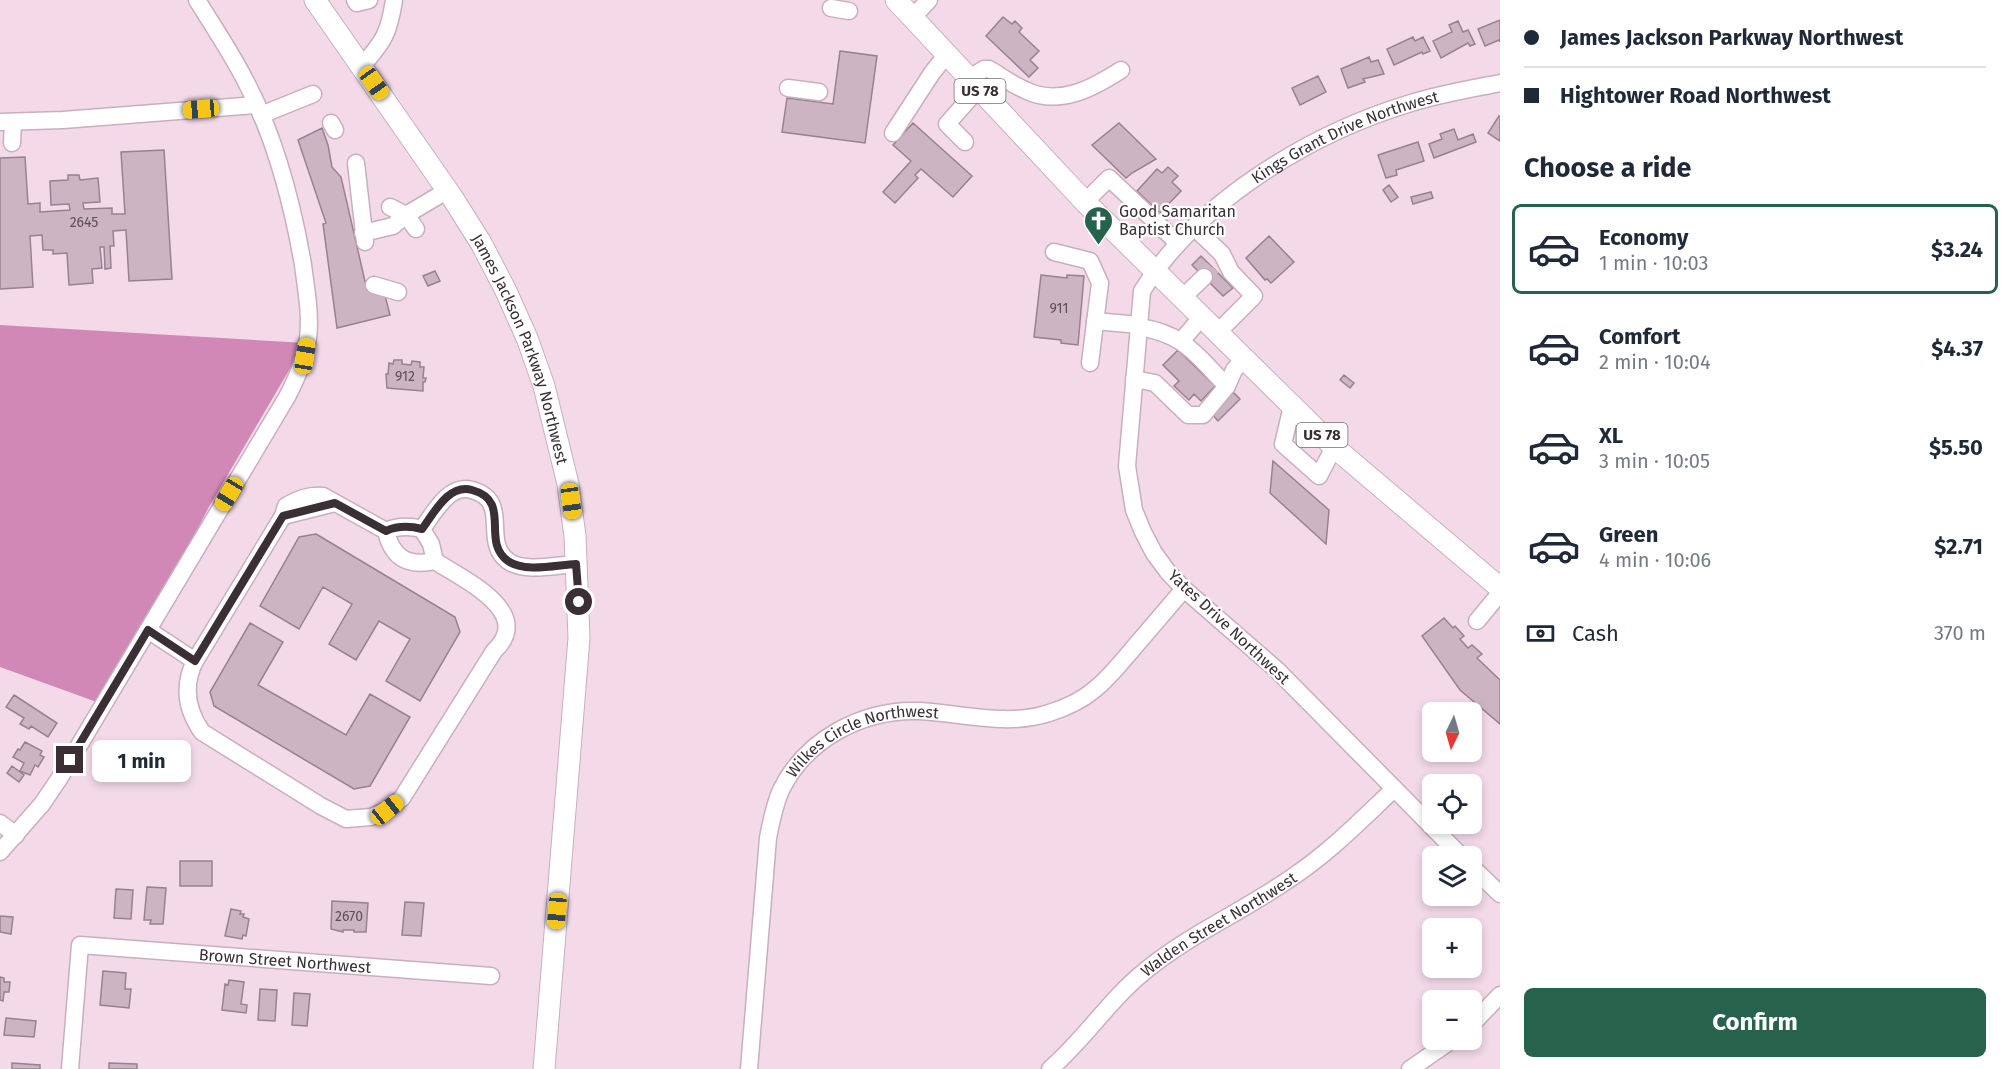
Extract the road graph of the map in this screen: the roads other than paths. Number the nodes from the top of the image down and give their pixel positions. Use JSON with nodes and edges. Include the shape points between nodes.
{"nodes":[{"id":1,"x":197,"y":0,"type":"edge"},
{"id":2,"x":355,"y":0,"type":"edge"},
{"id":3,"x":369,"y":0,"type":"edge"},
{"id":4,"x":394,"y":0,"type":"edge"},
{"id":5,"x":896,"y":0,"type":"edge"},
{"id":6,"x":929,"y":0,"type":"edge"},
{"id":7,"x":318,"y":1,"type":"edge"},
{"id":8,"x":913,"y":17,"type":"junction"},
{"id":9,"x":947,"y":54,"type":"junction"},
{"id":10,"x":362,"y":66,"type":"junction"},
{"id":11,"x":1121,"y":70,"type":"dead end"},
{"id":12,"x":1500,"y":82,"type":"edge"},
{"id":13,"x":974,"y":83,"type":"junction"},
{"id":14,"x":788,"y":88,"type":"dead end"},
{"id":15,"x":819,"y":92,"type":"dead end"},
{"id":16,"x":312,"y":94,"type":"dead end"},
{"id":17,"x":259,"y":110,"type":"junction"},
{"id":18,"x":6,"y":122,"type":"edge"},
{"id":19,"x":893,"y":133,"type":"dead end"},
{"id":20,"x":965,"y":142,"type":"dead end"},
{"id":21,"x":12,"y":143,"type":"dead end"},
{"id":22,"x":356,"y":163,"type":"dead end"},
{"id":23,"x":448,"y":190,"type":"junction"},
{"id":24,"x":1085,"y":201,"type":"junction"},
{"id":25,"x":390,"y":207,"type":"dead end"},
{"id":26,"x":411,"y":222,"type":"junction"},
{"id":27,"x":1194,"y":227,"type":"junction"},
{"id":28,"x":1178,"y":243,"type":"junction"},
{"id":29,"x":1054,"y":252,"type":"dead end"},
{"id":30,"x":1213,"y":266,"type":"junction"},
{"id":31,"x":1155,"y":270,"type":"junction"},
{"id":32,"x":374,"y":285,"type":"dead end"},
{"id":33,"x":398,"y":292,"type":"dead end"},
{"id":34,"x":1182,"y":298,"type":"junction"},
{"id":35,"x":1202,"y":318,"type":"junction"},
{"id":36,"x":1095,"y":321,"type":"junction"},
{"id":37,"x":1139,"y":326,"type":"junction"},
{"id":38,"x":1217,"y":333,"type":"junction"},
{"id":39,"x":1182,"y":340,"type":"junction"},
{"id":40,"x":1244,"y":359,"type":"junction"},
{"id":41,"x":1090,"y":363,"type":"dead end"},
{"id":42,"x":1134,"y":379,"type":"junction"},
{"id":43,"x":1227,"y":386,"type":"junction"},
{"id":44,"x":1292,"y":406,"type":"junction"},
{"id":45,"x":1334,"y":447,"type":"junction"},
{"id":46,"x":422,"y":529,"type":"junction"},
{"id":47,"x":386,"y":531,"type":"junction"},
{"id":48,"x":435,"y":561,"type":"junction"},
{"id":49,"x":576,"y":564,"type":"junction"},
{"id":50,"x":1500,"y":588,"type":"edge"},
{"id":51,"x":1184,"y":589,"type":"junction"},
{"id":52,"x":1500,"y":593,"type":"edge"},
{"id":53,"x":1477,"y":621,"type":"dead end"},
{"id":54,"x":148,"y":630,"type":"junction"},
{"id":55,"x":195,"y":661,"type":"junction"},
{"id":56,"x":1394,"y":789,"type":"junction"},
{"id":57,"x":0,"y":824,"type":"edge"},
{"id":58,"x":16,"y":835,"type":"junction"},
{"id":59,"x":1451,"y":846,"type":"edge"},
{"id":60,"x":0,"y":852,"type":"edge"},
{"id":61,"x":1482,"y":877,"type":"edge"},
{"id":62,"x":1500,"y":894,"type":"edge"},
{"id":63,"x":491,"y":976,"type":"dead end"},
{"id":64,"x":1500,"y":995,"type":"edge"},
{"id":65,"x":1482,"y":1014,"type":"edge"},
{"id":66,"x":1438,"y":1050,"type":"edge"},
{"id":67,"x":70,"y":1069,"type":"edge"},
{"id":68,"x":544,"y":1069,"type":"edge"},
{"id":69,"x":749,"y":1069,"type":"edge"},
{"id":70,"x":1050,"y":1069,"type":"edge"},
{"id":71,"x":1410,"y":1069,"type":"edge"}],
"edges":[{"from":1,"to":17,"type":"street"},
{"from":2,"to":3,"type":"street"},
{"from":4,"to":10,"type":"street","via":[[390,26]]},
{"from":5,"to":8,"type":"main road","number":"US 78"},
{"from":6,"to":8,"type":"street"},
{"from":7,"to":10,"type":"main road","name":"James Jackson Parkway Northwest"},
{"from":8,"to":9,"type":"main road","number":"US 78"},
{"from":9,"to":13,"type":"main road","number":"US 78"},
{"from":9,"to":19,"type":"street"},
{"from":10,"to":23,"type":"main road","name":"James Jackson Parkway Northwest"},
{"from":11,"to":13,"type":"street","via":[[1097,86],[1069,95],[1045,97],[1026,91],[989,69],[984,69]]},
{"from":12,"to":27,"type":"street","name":"Kings Grant Drive Northwest","via":[[1411,103],[1360,121],[1296,151],[1255,177]]},
{"from":13,"to":20,"type":"street","via":[[947,124]]},
{"from":13,"to":24,"type":"main road","number":"US 78"},
{"from":14,"to":15,"type":"street"},
{"from":16,"to":17,"type":"street"},
{"from":17,"to":18,"type":"street","via":[[182,117]]},
{"from":17,"to":54,"type":"street","via":[[280,168],[301,253],[309,314],[305,356],[287,397]]},
{"from":18,"to":21,"type":"street"},
{"from":22,"to":26,"type":"street","via":[[364,238]]},
{"from":23,"to":26,"type":"street"},
{"from":23,"to":49,"type":"main road","name":"James Jackson Parkway Northwest","via":[[506,289],[544,386],[568,484]]},
{"from":24,"to":28,"type":"street","via":[[1109,178]]},
{"from":24,"to":31,"type":"main road","number":"US 78"},
{"from":25,"to":26,"type":"street"},
{"from":27,"to":28,"type":"street","name":"Kings Grant Drive Northwest"},
{"from":27,"to":30,"type":"street"},
{"from":28,"to":31,"type":"street","name":"Kings Grant Drive Northwest"},
{"from":29,"to":36,"type":"street","via":[[1089,261],[1100,283]]},
{"from":30,"to":34,"type":"street"},
{"from":30,"to":38,"type":"street","via":[[1231,272],[1254,296]]},
{"from":31,"to":34,"type":"main road","number":"US 78"},
{"from":31,"to":37,"type":"street","name":"Yates Drive Northwest","via":[[1142,291]]},
{"from":32,"to":33,"type":"street"},
{"from":34,"to":35,"type":"main road","number":"US 78"},
{"from":35,"to":38,"type":"main road","number":"US 78"},
{"from":35,"to":39,"type":"street"},
{"from":36,"to":37,"type":"street"},
{"from":36,"to":41,"type":"street"},
{"from":37,"to":39,"type":"street"},
{"from":37,"to":42,"type":"street","name":"Yates Drive Northwest"},
{"from":38,"to":40,"type":"main road","number":"US 78"},
{"from":39,"to":43,"type":"street"},
{"from":40,"to":43,"type":"street"},
{"from":40,"to":44,"type":"main road","number":"US 78"},
{"from":42,"to":43,"type":"street","via":[[1155,383],[1188,415],[1203,415]]},
{"from":42,"to":51,"type":"street","name":"Yates Drive Northwest","via":[[1127,466],[1134,510],[1154,553]]},
{"from":44,"to":45,"type":"main road","number":"US 78"},
{"from":44,"to":45,"type":"street","via":[[1283,444],[1319,476]]},
{"from":45,"to":50,"type":"main road","number":"US 78"},
{"from":46,"to":47,"type":"street","via":[[394,527]]},
{"from":46,"to":48,"type":"street"},
{"from":46,"to":49,"type":"street","via":[[447,496],[464,488],[474,490],[487,496],[494,507],[496,549],[509,562],[525,567]]},
{"from":47,"to":48,"type":"street","via":[[391,548],[402,558],[419,563]]},
{"from":47,"to":55,"type":"street","via":[[323,496],[286,506]]},
{"from":48,"to":55,"type":"street","via":[[490,595],[502,609],[507,628],[503,642],[402,798],[371,817],[346,819],[202,732],[189,703],[187,676]]},
{"from":49,"to":68,"type":"main road","name":"James Jackson Parkway Northwest","via":[[576,689]]},
{"from":51,"to":56,"type":"street","name":"Yates Drive Northwest","via":[[1277,670]]},
{"from":51,"to":69,"type":"street","name":"Wilkes Circle Northwest","via":[[1110,676],[1072,704],[1047,714],[1021,718],[896,711],[851,723],[809,752],[781,790],[772,813]]},
{"from":52,"to":53,"type":"street"},
{"from":54,"to":55,"type":"street"},
{"from":54,"to":58,"type":"street","via":[[59,779]]},
{"from":56,"to":59,"type":"street","name":"Yates Drive Northwest"},
{"from":56,"to":70,"type":"street","name":"Walden Street Northwest","via":[[1319,859],[1144,971]]},
{"from":57,"to":58,"type":"street"},
{"from":58,"to":60,"type":"street"},
{"from":61,"to":62,"type":"street"},
{"from":63,"to":67,"type":"street","name":"Brown Street Northwest","via":[[80,945]]},
{"from":64,"to":65,"type":"street"},
{"from":66,"to":71,"type":"street"}]}
